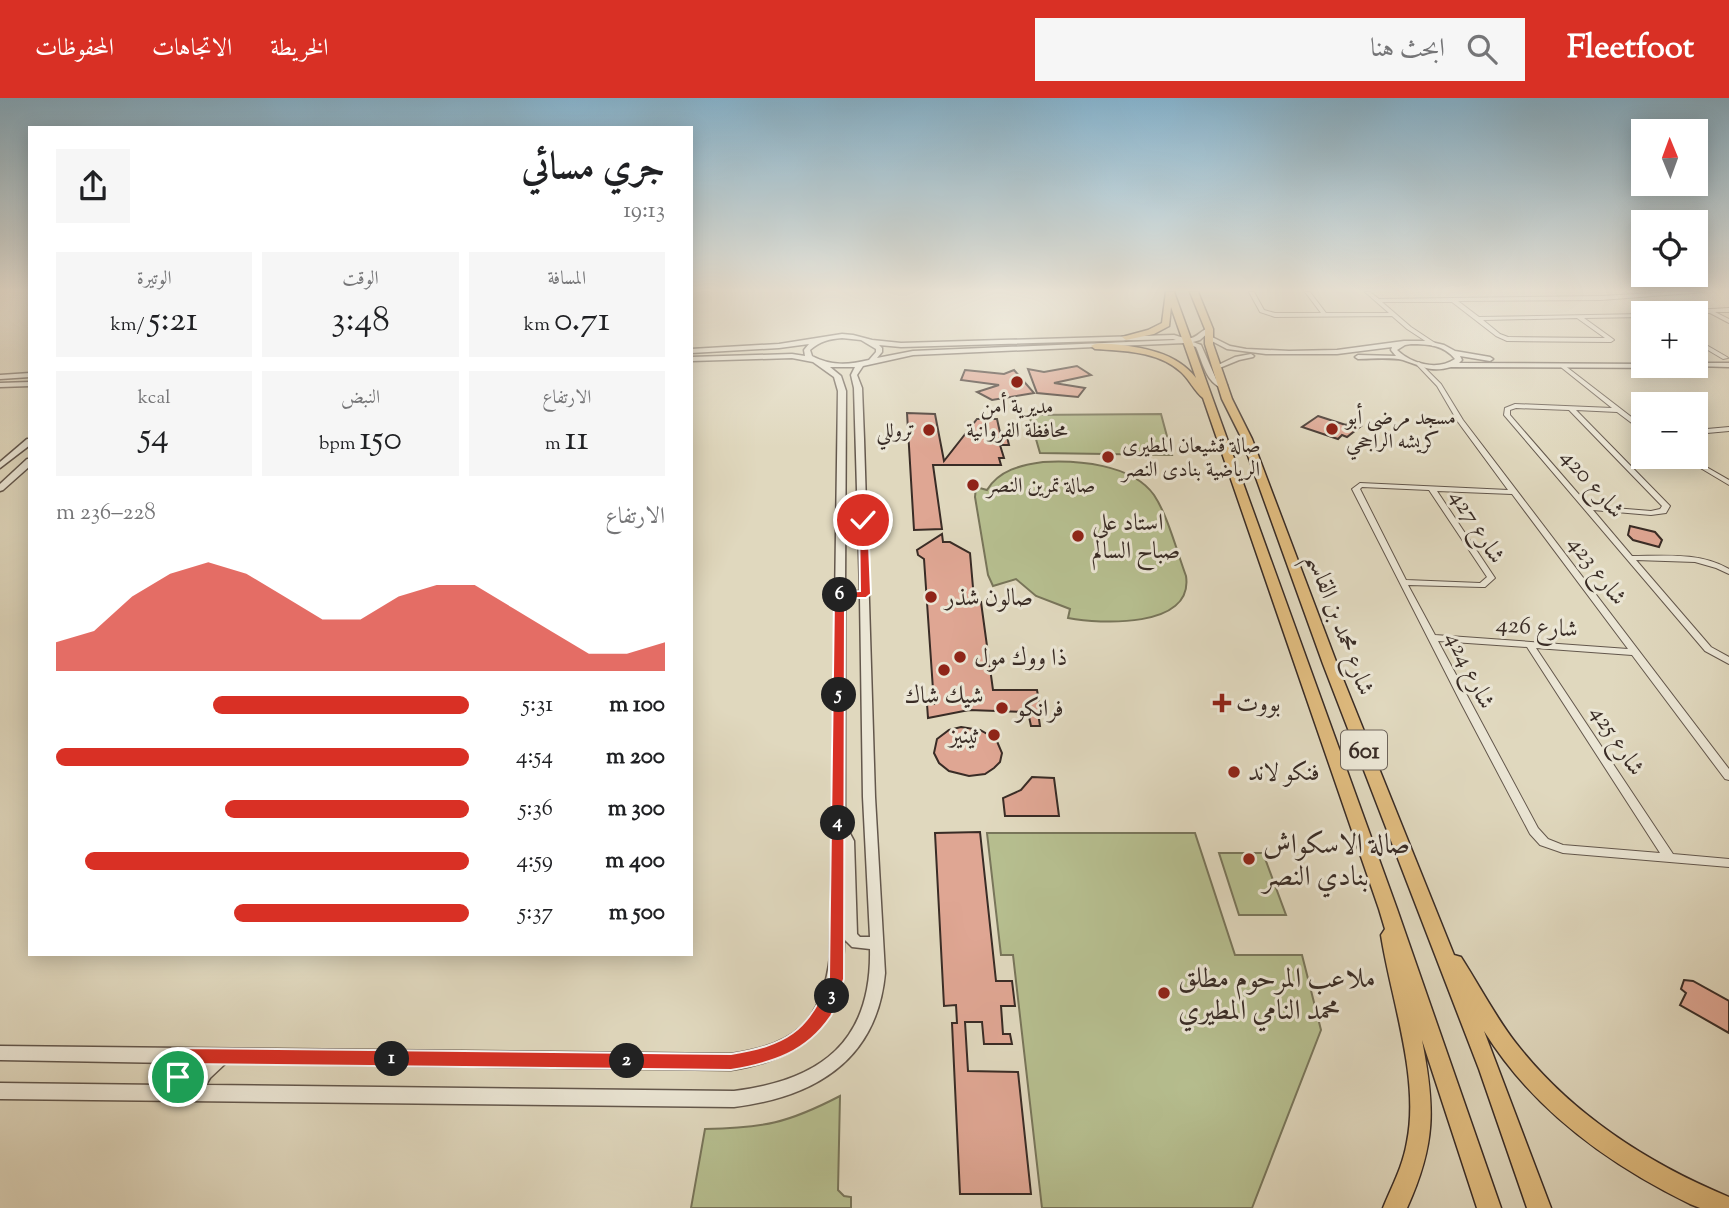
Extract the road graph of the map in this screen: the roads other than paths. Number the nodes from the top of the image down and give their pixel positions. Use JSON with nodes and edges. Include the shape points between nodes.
{"nodes":[{"id":1,"x":794,"y":344,"type":"edge"},
{"id":2,"x":814,"y":344,"type":"edge"},
{"id":3,"x":876,"y":344,"type":"edge"},
{"id":4,"x":892,"y":344,"type":"edge"},
{"id":5,"x":935,"y":344,"type":"edge"},
{"id":6,"x":1136,"y":344,"type":"edge"},
{"id":7,"x":1189,"y":344,"type":"edge"},
{"id":8,"x":1194,"y":344,"type":"edge"},
{"id":9,"x":1209,"y":344,"type":"edge"},
{"id":10,"x":1220,"y":344,"type":"edge"},
{"id":11,"x":1398,"y":344,"type":"joint"},
{"id":12,"x":1433,"y":344,"type":"edge"},
{"id":13,"x":1095,"y":346,"type":"junction"},
{"id":14,"x":1708,"y":348,"type":"edge"},
{"id":15,"x":693,"y":351,"type":"edge"},
{"id":16,"x":1244,"y":353,"type":"junction"},
{"id":17,"x":1454,"y":353,"type":"junction"},
{"id":18,"x":1403,"y":358,"type":"junction"},
{"id":19,"x":693,"y":359,"type":"edge"},
{"id":20,"x":1631,"y":359,"type":"edge"},
{"id":21,"x":1708,"y":359,"type":"edge"},
{"id":22,"x":1728,"y":360,"type":"edge"},
{"id":23,"x":817,"y":362,"type":"junction"},
{"id":24,"x":867,"y":362,"type":"junction"},
{"id":25,"x":1419,"y":364,"type":"junction"},
{"id":26,"x":1708,"y":364,"type":"edge"},
{"id":27,"x":1452,"y":365,"type":"junction"},
{"id":28,"x":1440,"y":366,"type":"junction"},
{"id":29,"x":1631,"y":366,"type":"edge"},
{"id":30,"x":1217,"y":367,"type":"junction"},
{"id":31,"x":1564,"y":367,"type":"junction"},
{"id":32,"x":28,"y":375,"type":"edge"},
{"id":33,"x":0,"y":377,"type":"edge"},
{"id":34,"x":28,"y":384,"type":"edge"},
{"id":35,"x":0,"y":385,"type":"edge"},
{"id":36,"x":1438,"y":385,"type":"junction"},
{"id":37,"x":1224,"y":387,"type":"junction"},
{"id":38,"x":1208,"y":398,"type":"junction"},
{"id":39,"x":1572,"y":410,"type":"junction"},
{"id":40,"x":1618,"y":410,"type":"junction"},
{"id":41,"x":1631,"y":420,"type":"edge"},
{"id":42,"x":1729,"y":429,"type":"edge"},
{"id":43,"x":1708,"y":431,"type":"edge"},
{"id":44,"x":28,"y":443,"type":"edge"},
{"id":45,"x":28,"y":463,"type":"edge"},
{"id":46,"x":0,"y":466,"type":"edge"},
{"id":47,"x":1705,"y":469,"type":"edge"},
{"id":48,"x":1729,"y":483,"type":"edge"},
{"id":49,"x":0,"y":488,"type":"edge"},
{"id":50,"x":1432,"y":489,"type":"junction"},
{"id":51,"x":1514,"y":492,"type":"junction"},
{"id":52,"x":1590,"y":508,"type":"junction"},
{"id":53,"x":1632,"y":558,"type":"junction"},
{"id":54,"x":1729,"y":572,"type":"edge"},
{"id":55,"x":1403,"y":582,"type":"junction"},
{"id":56,"x":866,"y":594,"type":"junction"},
{"id":57,"x":840,"y":595,"type":"junction"},
{"id":58,"x":1434,"y":638,"type":"junction"},
{"id":59,"x":1530,"y":645,"type":"junction"},
{"id":60,"x":1636,"y":652,"type":"junction"},
{"id":61,"x":1729,"y":661,"type":"edge"},
{"id":62,"x":1729,"y":776,"type":"edge"},
{"id":63,"x":838,"y":824,"type":"junction"},
{"id":64,"x":1670,"y":859,"type":"junction"},
{"id":65,"x":1729,"y":863,"type":"edge"},
{"id":66,"x":1388,"y":909,"type":"junction"},
{"id":67,"x":877,"y":943,"type":"junction"},
{"id":68,"x":1441,"y":945,"type":"junction"},
{"id":69,"x":0,"y":1053,"type":"edge"},
{"id":70,"x":181,"y":1056,"type":"junction"},
{"id":71,"x":222,"y":1057,"type":"junction"},
{"id":72,"x":0,"y":1091,"type":"edge"},
{"id":73,"x":168,"y":1091,"type":"junction"},
{"id":74,"x":193,"y":1092,"type":"junction"},
{"id":75,"x":1395,"y":1208,"type":"edge"},
{"id":76,"x":1489,"y":1208,"type":"edge"},
{"id":77,"x":1539,"y":1208,"type":"edge"},
{"id":78,"x":1728,"y":1208,"type":"edge"}],
"edges":[{"from":1,"to":15,"type":"street"},
{"from":2,"to":23,"type":"street","via":[[807,350]]},
{"from":3,"to":24,"type":"street","via":[[879,352]]},
{"from":4,"to":5,"type":"street"},
{"from":6,"to":13,"type":"street"},
{"from":7,"to":38,"type":"main road","name":"شارع محمد بن القاسم","number":"601"},
{"from":8,"to":37,"type":"street","via":[[1213,380]]},
{"from":9,"to":30,"type":"main road","name":"شارع محمد بن القاسم","number":"601"},
{"from":10,"to":16,"type":"street"},
{"from":11,"to":16,"type":"street","via":[[1342,351]]},
{"from":11,"to":18,"type":"street","via":[[1394,350]]},
{"from":12,"to":17,"type":"street"},
{"from":13,"to":24,"type":"street","via":[[913,353]]},
{"from":13,"to":38,"type":"main road","via":[[1136,350],[1169,360],[1184,369]]},
{"from":14,"to":22,"type":"street"},
{"from":16,"to":18,"type":"street"},
{"from":16,"to":30,"type":"street"},
{"from":17,"to":20,"type":"street","via":[[1490,359]]},
{"from":17,"to":27,"type":"street","via":[[1459,360]]},
{"from":18,"to":25,"type":"street"},
{"from":19,"to":23,"type":"street","via":[[792,356]]},
{"from":21,"to":22,"type":"street"},
{"from":22,"to":26,"type":"street"},
{"from":23,"to":24,"type":"street","via":[[840,366]]},
{"from":23,"to":57,"type":"street","via":[[836,376],[842,391]]},
{"from":24,"to":56,"type":"street","via":[[855,375]]},
{"from":25,"to":28,"type":"street"},
{"from":25,"to":36,"type":"street","name":"شارع 423"},
{"from":27,"to":28,"type":"street"},
{"from":27,"to":31,"type":"street"},
{"from":28,"to":36,"type":"street"},
{"from":29,"to":31,"type":"street"},
{"from":30,"to":37,"type":"main road","name":"شارع محمد بن القاسم","number":"601"},
{"from":31,"to":40,"type":"street"},
{"from":32,"to":33,"type":"street"},
{"from":34,"to":35,"type":"street"},
{"from":36,"to":51,"type":"street","name":"شارع 423"},
{"from":37,"to":68,"type":"main road","name":"شارع محمد بن القاسم","number":"601"},
{"from":38,"to":66,"type":"main road","name":"شارع محمد بن القاسم","number":"601"},
{"from":39,"to":40,"type":"street","name":"شارع 420"},
{"from":39,"to":52,"type":"street","name":"شارع 420","via":[[1516,406],[1507,409],[1507,415]]},
{"from":39,"to":52,"type":"street","via":[[1666,506],[1651,513]]},
{"from":40,"to":41,"type":"street"},
{"from":42,"to":43,"type":"street"},
{"from":44,"to":46,"type":"street"},
{"from":45,"to":49,"type":"street"},
{"from":47,"to":48,"type":"street"},
{"from":50,"to":51,"type":"street","name":"شارع 424"},
{"from":50,"to":55,"type":"street","name":"شارع 424","via":[[1357,486]]},
{"from":50,"to":55,"type":"street","name":"شارع 427","via":[[1491,578],[1482,585]]},
{"from":51,"to":60,"type":"street","name":"شارع 423"},
{"from":52,"to":53,"type":"street","name":"شارع 420"},
{"from":53,"to":54,"type":"street","via":[[1702,561]]},
{"from":53,"to":61,"type":"street","name":"شارع 420","via":[[1708,649]]},
{"from":55,"to":58,"type":"street","name":"شارع 424"},
{"from":56,"to":57,"type":"street"},
{"from":56,"to":67,"type":"street"},
{"from":57,"to":63,"type":"street"},
{"from":58,"to":59,"type":"street","name":"شارع 426"},
{"from":58,"to":64,"type":"street","name":"شارع 424","via":[[1468,710],[1544,842],[1563,849]]},
{"from":59,"to":60,"type":"street","name":"شارع 426"},
{"from":59,"to":64,"type":"street","name":"شارع 425"},
{"from":60,"to":62,"type":"street","name":"شارع 423"},
{"from":63,"to":67,"type":"street","via":[[848,841],[850,936],[858,943]]},
{"from":63,"to":71,"type":"street","via":[[838,957],[832,995],[815,1024],[769,1055],[731,1062]]},
{"from":64,"to":65,"type":"street","name":"شارع 424"},
{"from":66,"to":75,"type":"main road","via":[[1393,958],[1418,1067],[1422,1118],[1415,1167]]},
{"from":66,"to":76,"type":"main road","name":"شارع محمد بن القاسم","number":"601"},
{"from":67,"to":74,"type":"street","via":[[876,990],[861,1031],[847,1050],[808,1081],[759,1097]]},
{"from":68,"to":77,"type":"main road","name":"شارع محمد بن القاسم","number":"601"},
{"from":68,"to":78,"type":"main road","via":[[1515,1059],[1564,1110],[1657,1174]]},
{"from":69,"to":70,"type":"street"},
{"from":70,"to":71,"type":"street"},
{"from":70,"to":73,"type":"street","via":[[178,1077]]},
{"from":71,"to":74,"type":"street"},
{"from":72,"to":73,"type":"street"},
{"from":73,"to":74,"type":"street"}]}
